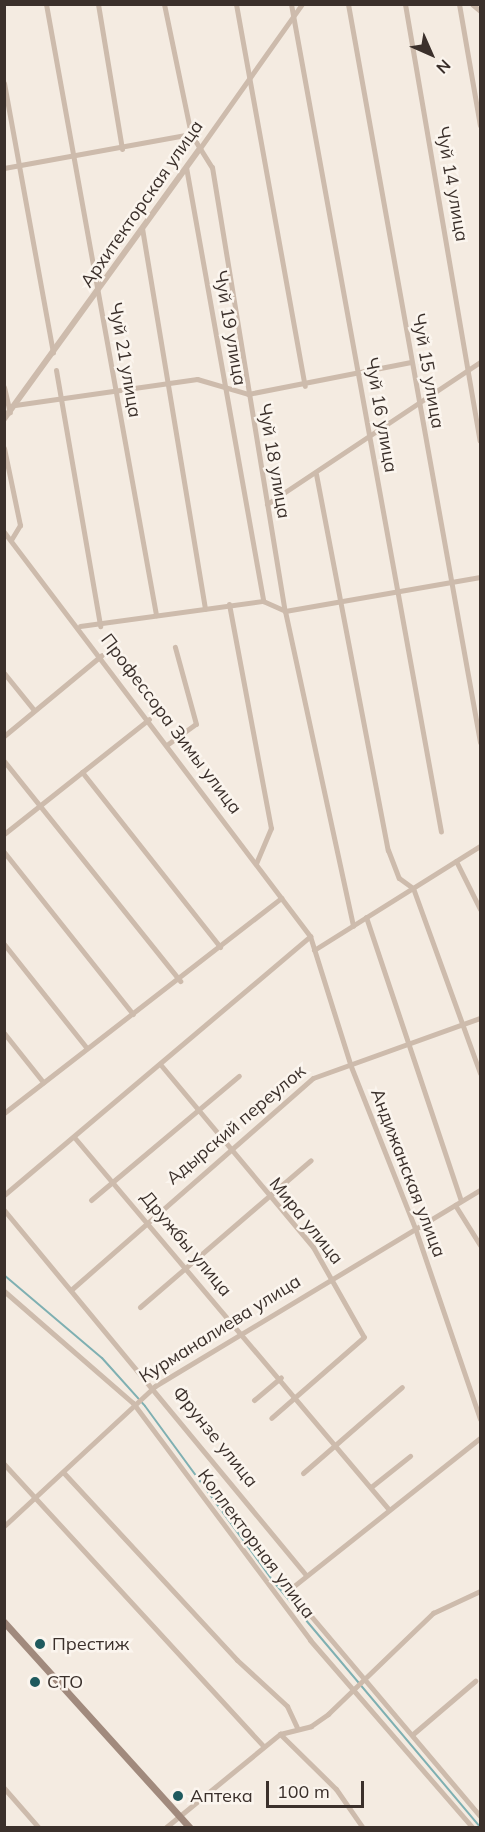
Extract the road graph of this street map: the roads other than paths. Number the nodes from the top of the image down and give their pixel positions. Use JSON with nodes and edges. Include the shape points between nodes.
{"nodes":[{"id":1,"x":46,"y":4,"type":"edge"},
{"id":2,"x":98,"y":4,"type":"edge"},
{"id":3,"x":164,"y":4,"type":"edge"},
{"id":4,"x":236,"y":4,"type":"edge"},
{"id":5,"x":291,"y":4,"type":"edge"},
{"id":6,"x":302,"y":4,"type":"edge"},
{"id":7,"x":348,"y":4,"type":"edge"},
{"id":8,"x":405,"y":4,"type":"edge"},
{"id":9,"x":459,"y":4,"type":"edge"},
{"id":10,"x":472,"y":4,"type":"edge"},
{"id":11,"x":480,"y":11,"type":"edge"},
{"id":12,"x":294,"y":16,"type":"junction"},
{"id":13,"x":250,"y":75,"type":"junction"},
{"id":14,"x":4,"y":83,"type":"edge"},
{"id":15,"x":480,"y":125,"type":"edge"},
{"id":16,"x":191,"y":134,"type":"junction"},
{"id":17,"x":122,"y":148,"type":"junction"},
{"id":18,"x":200,"y":148,"type":"junction"},
{"id":19,"x":73,"y":157,"type":"junction"},
{"id":20,"x":19,"y":166,"type":"junction"},
{"id":21,"x":186,"y":167,"type":"junction"},
{"id":22,"x":4,"y":168,"type":"edge"},
{"id":23,"x":142,"y":228,"type":"junction"},
{"id":24,"x":98,"y":293,"type":"junction"},
{"id":25,"x":53,"y":354,"type":"junction"},
{"id":26,"x":411,"y":362,"type":"junction"},
{"id":27,"x":480,"y":362,"type":"edge"},
{"id":28,"x":469,"y":369,"type":"junction"},
{"id":29,"x":56,"y":370,"type":"dead end"},
{"id":30,"x":358,"y":373,"type":"junction"},
{"id":31,"x":166,"y":384,"type":"junction"},
{"id":32,"x":305,"y":386,"type":"junction"},
{"id":33,"x":4,"y":387,"type":"edge"},
{"id":34,"x":227,"y":389,"type":"junction"},
{"id":35,"x":116,"y":392,"type":"junction"},
{"id":36,"x":248,"y":394,"type":"junction"},
{"id":37,"x":61,"y":400,"type":"junction"},
{"id":38,"x":15,"y":405,"type":"junction"},
{"id":39,"x":418,"y":406,"type":"junction"},
{"id":40,"x":9,"y":412,"type":"junction"},
{"id":41,"x":4,"y":419,"type":"edge"},
{"id":42,"x":369,"y":436,"type":"junction"},
{"id":43,"x":480,"y":441,"type":"edge"},
{"id":44,"x":4,"y":448,"type":"edge"},
{"id":45,"x":316,"y":474,"type":"junction"},
{"id":46,"x":267,"y":504,"type":"junction"},
{"id":47,"x":4,"y":532,"type":"edge"},
{"id":48,"x":11,"y":540,"type":"junction"},
{"id":49,"x":480,"y":577,"type":"edge"},
{"id":50,"x":450,"y":581,"type":"junction"},
{"id":51,"x":400,"y":591,"type":"junction"},
{"id":52,"x":263,"y":601,"type":"junction"},
{"id":53,"x":345,"y":603,"type":"junction"},
{"id":54,"x":229,"y":604,"type":"junction"},
{"id":55,"x":205,"y":609,"type":"junction"},
{"id":56,"x":285,"y":611,"type":"junction"},
{"id":57,"x":156,"y":615,"type":"junction"},
{"id":58,"x":100,"y":626,"type":"junction"},
{"id":59,"x":80,"y":627,"type":"junction"},
{"id":60,"x":175,"y":647,"type":"dead end"},
{"id":61,"x":102,"y":655,"type":"junction"},
{"id":62,"x":4,"y":673,"type":"edge"},
{"id":63,"x":34,"y":710,"type":"junction"},
{"id":64,"x":149,"y":719,"type":"junction"},
{"id":65,"x":4,"y":736,"type":"edge"},
{"id":66,"x":480,"y":742,"type":"edge"},
{"id":67,"x":168,"y":744,"type":"junction"},
{"id":68,"x":4,"y":761,"type":"edge"},
{"id":69,"x":82,"y":772,"type":"junction"},
{"id":70,"x":40,"y":806,"type":"junction"},
{"id":71,"x":441,"y":832,"type":"dead end"},
{"id":72,"x":4,"y":834,"type":"edge"},
{"id":73,"x":480,"y":846,"type":"edge"},
{"id":74,"x":4,"y":852,"type":"edge"},
{"id":75,"x":456,"y":861,"type":"junction"},
{"id":76,"x":256,"y":863,"type":"junction"},
{"id":77,"x":413,"y":888,"type":"junction"},
{"id":78,"x":281,"y":898,"type":"junction"},
{"id":79,"x":480,"y":909,"type":"edge"},
{"id":80,"x":366,"y":917,"type":"junction"},
{"id":81,"x":353,"y":926,"type":"junction"},
{"id":82,"x":310,"y":936,"type":"junction"},
{"id":83,"x":4,"y":944,"type":"edge"},
{"id":84,"x":220,"y":947,"type":"junction"},
{"id":85,"x":314,"y":950,"type":"junction"},
{"id":86,"x":180,"y":981,"type":"junction"},
{"id":87,"x":133,"y":1014,"type":"junction"},
{"id":88,"x":480,"y":1018,"type":"edge"},
{"id":89,"x":466,"y":1025,"type":"junction"},
{"id":90,"x":4,"y":1032,"type":"edge"},
{"id":91,"x":412,"y":1042,"type":"junction"},
{"id":92,"x":86,"y":1047,"type":"junction"},
{"id":93,"x":160,"y":1064,"type":"junction"},
{"id":94,"x":350,"y":1064,"type":"junction"},
{"id":95,"x":480,"y":1073,"type":"edge"},
{"id":96,"x":239,"y":1076,"type":"dead end"},
{"id":97,"x":44,"y":1082,"type":"junction"},
{"id":98,"x":197,"y":1111,"type":"junction"},
{"id":99,"x":4,"y":1113,"type":"edge"},
{"id":100,"x":74,"y":1137,"type":"junction"},
{"id":101,"x":228,"y":1148,"type":"junction"},
{"id":102,"x":311,"y":1160,"type":"dead end"},
{"id":103,"x":112,"y":1182,"type":"junction"},
{"id":104,"x":480,"y":1190,"type":"edge"},
{"id":105,"x":4,"y":1196,"type":"edge"},
{"id":106,"x":267,"y":1196,"type":"junction"},
{"id":107,"x":91,"y":1200,"type":"dead end"},
{"id":108,"x":461,"y":1202,"type":"junction"},
{"id":109,"x":455,"y":1205,"type":"junction"},
{"id":110,"x":4,"y":1210,"type":"edge"},
{"id":111,"x":146,"y":1221,"type":"junction"},
{"id":112,"x":415,"y":1228,"type":"junction"},
{"id":113,"x":480,"y":1245,"type":"edge"},
{"id":114,"x":186,"y":1268,"type":"junction"},
{"id":115,"x":332,"y":1277,"type":"junction"},
{"id":116,"x":72,"y":1289,"type":"junction"},
{"id":117,"x":4,"y":1291,"type":"edge"},
{"id":118,"x":140,"y":1307,"type":"dead end"},
{"id":119,"x":240,"y":1331,"type":"junction"},
{"id":120,"x":281,"y":1377,"type":"junction"},
{"id":121,"x":155,"y":1386,"type":"junction"},
{"id":122,"x":402,"y":1387,"type":"dead end"},
{"id":123,"x":297,"y":1395,"type":"junction"},
{"id":124,"x":254,"y":1400,"type":"dead end"},
{"id":125,"x":133,"y":1403,"type":"junction"},
{"id":126,"x":271,"y":1418,"type":"dead end"},
{"id":127,"x":480,"y":1419,"type":"edge"},
{"id":128,"x":480,"y":1438,"type":"edge"},
{"id":129,"x":337,"y":1445,"type":"junction"},
{"id":130,"x":410,"y":1456,"type":"dead end"},
{"id":131,"x":4,"y":1464,"type":"edge"},
{"id":132,"x":63,"y":1472,"type":"junction"},
{"id":133,"x":303,"y":1473,"type":"dead end"},
{"id":134,"x":371,"y":1487,"type":"junction"},
{"id":135,"x":35,"y":1497,"type":"junction"},
{"id":136,"x":389,"y":1510,"type":"junction"},
{"id":137,"x":4,"y":1526,"type":"edge"},
{"id":138,"x":306,"y":1575,"type":"junction"},
{"id":139,"x":480,"y":1591,"type":"edge"},
{"id":140,"x":4,"y":1622,"type":"edge"},
{"id":141,"x":366,"y":1679,"type":"junction"},
{"id":142,"x":475,"y":1681,"type":"dead end"},
{"id":143,"x":355,"y":1690,"type":"junction"},
{"id":144,"x":297,"y":1726,"type":"junction"},
{"id":145,"x":280,"y":1734,"type":"junction"},
{"id":146,"x":413,"y":1734,"type":"junction"},
{"id":147,"x":263,"y":1746,"type":"junction"},
{"id":148,"x":4,"y":1788,"type":"edge"},
{"id":149,"x":179,"y":1815,"type":"junction"},
{"id":150,"x":480,"y":1816,"type":"edge"},
{"id":151,"x":39,"y":1827,"type":"edge"},
{"id":152,"x":165,"y":1827,"type":"edge"},
{"id":153,"x":190,"y":1827,"type":"edge"},
{"id":154,"x":363,"y":1827,"type":"edge"},
{"id":155,"x":473,"y":1827,"type":"edge"}],
"edges":[{"from":1,"to":19,"type":"street","name":"Чуй 21 улица"},
{"from":2,"to":17,"type":"street"},
{"from":3,"to":16,"type":"street","name":"Чуй 18 улица"},
{"from":4,"to":13,"type":"street"},
{"from":5,"to":12,"type":"street","name":"Чуй 16 улица"},
{"from":6,"to":12,"type":"street","name":"Архитекторская улица"},
{"from":7,"to":26,"type":"street","name":"Чуй 15 улица"},
{"from":8,"to":28,"type":"street","name":"Чуй 14 улица"},
{"from":9,"to":15,"type":"street"},
{"from":10,"to":11,"type":"street"},
{"from":12,"to":13,"type":"street","name":"Архитекторская улица"},
{"from":12,"to":30,"type":"street","name":"Чуй 16 улица"},
{"from":13,"to":18,"type":"street","name":"Архитекторская улица"},
{"from":13,"to":32,"type":"street"},
{"from":14,"to":20,"type":"street"},
{"from":16,"to":17,"type":"street"},
{"from":16,"to":18,"type":"street","name":"Чуй 18 улица"},
{"from":17,"to":19,"type":"street"},
{"from":18,"to":21,"type":"street","name":"Архитекторская улица"},
{"from":18,"to":36,"type":"street","name":"Чуй 18 улица","via":[[212,167]]},
{"from":19,"to":20,"type":"street"},
{"from":19,"to":24,"type":"street","name":"Чуй 21 улица"},
{"from":20,"to":22,"type":"street"},
{"from":20,"to":25,"type":"street"},
{"from":21,"to":23,"type":"street","name":"Архитекторская улица"},
{"from":21,"to":34,"type":"street","name":"Чуй 19 улица"},
{"from":23,"to":24,"type":"street","name":"Архитекторская улица"},
{"from":23,"to":31,"type":"street"},
{"from":24,"to":25,"type":"street","name":"Архитекторская улица"},
{"from":24,"to":35,"type":"street","name":"Чуй 21 улица"},
{"from":25,"to":38,"type":"street","name":"Архитекторская улица"},
{"from":26,"to":30,"type":"street"},
{"from":26,"to":39,"type":"street","name":"Чуй 15 улица"},
{"from":27,"to":28,"type":"street"},
{"from":28,"to":39,"type":"street"},
{"from":28,"to":43,"type":"street","name":"Чуй 14 улица"},
{"from":29,"to":37,"type":"street"},
{"from":30,"to":32,"type":"street"},
{"from":30,"to":42,"type":"street","name":"Чуй 16 улица"},
{"from":31,"to":34,"type":"street","via":[[197,379]]},
{"from":31,"to":35,"type":"street"},
{"from":31,"to":55,"type":"street"},
{"from":32,"to":36,"type":"street"},
{"from":33,"to":40,"type":"street"},
{"from":34,"to":36,"type":"street"},
{"from":34,"to":52,"type":"street","name":"Чуй 19 улица"},
{"from":35,"to":37,"type":"street"},
{"from":35,"to":57,"type":"street","name":"Чуй 21 улица"},
{"from":36,"to":46,"type":"street","name":"Чуй 18 улица"},
{"from":37,"to":38,"type":"street"},
{"from":37,"to":58,"type":"street"},
{"from":38,"to":40,"type":"street","name":"Архитекторская улица"},
{"from":39,"to":42,"type":"street"},
{"from":39,"to":50,"type":"street","name":"Чуй 15 улица"},
{"from":40,"to":41,"type":"street","name":"Архитекторская улица"},
{"from":42,"to":45,"type":"street"},
{"from":42,"to":51,"type":"street","name":"Чуй 16 улица"},
{"from":44,"to":48,"type":"street","via":[[20,525]]},
{"from":45,"to":46,"type":"street"},
{"from":45,"to":53,"type":"street"},
{"from":46,"to":56,"type":"street","name":"Чуй 18 улица"},
{"from":47,"to":48,"type":"street","name":"Профессора Зимы улица"},
{"from":48,"to":59,"type":"street","name":"Профессора Зимы улица"},
{"from":49,"to":50,"type":"street"},
{"from":50,"to":51,"type":"street"},
{"from":50,"to":66,"type":"street","name":"Чуй 15 улица"},
{"from":51,"to":53,"type":"street"},
{"from":51,"to":71,"type":"street","name":"Чуй 16 улица"},
{"from":52,"to":54,"type":"street"},
{"from":52,"to":56,"type":"street"},
{"from":53,"to":56,"type":"street"},
{"from":53,"to":77,"type":"street","via":[[388,850],[399,878]]},
{"from":54,"to":55,"type":"street"},
{"from":54,"to":76,"type":"street","via":[[271,828]]},
{"from":55,"to":57,"type":"street"},
{"from":56,"to":81,"type":"street","name":"Чуй 18 улица"},
{"from":57,"to":58,"type":"street"},
{"from":58,"to":59,"type":"street"},
{"from":59,"to":61,"type":"street","name":"Профессора Зимы улица"},
{"from":60,"to":67,"type":"street","via":[[196,724]]},
{"from":61,"to":63,"type":"street"},
{"from":61,"to":64,"type":"street","name":"Профессора Зимы улица"},
{"from":62,"to":63,"type":"street"},
{"from":63,"to":65,"type":"street"},
{"from":64,"to":67,"type":"street","name":"Профессора Зимы улица"},
{"from":64,"to":69,"type":"street"},
{"from":67,"to":76,"type":"street","name":"Профессора Зимы улица"},
{"from":68,"to":70,"type":"street"},
{"from":69,"to":70,"type":"street"},
{"from":69,"to":84,"type":"street"},
{"from":70,"to":72,"type":"street"},
{"from":70,"to":86,"type":"street"},
{"from":73,"to":75,"type":"street"},
{"from":74,"to":87,"type":"street"},
{"from":75,"to":77,"type":"street"},
{"from":75,"to":79,"type":"street"},
{"from":76,"to":78,"type":"street","name":"Профессора Зимы улица"},
{"from":77,"to":80,"type":"street"},
{"from":77,"to":89,"type":"street"},
{"from":78,"to":82,"type":"street","name":"Профессора Зимы улица"},
{"from":78,"to":84,"type":"street"},
{"from":80,"to":81,"type":"street"},
{"from":80,"to":91,"type":"street"},
{"from":81,"to":85,"type":"street"},
{"from":82,"to":85,"type":"street","name":"Андижанская улица"},
{"from":82,"to":93,"type":"street"},
{"from":83,"to":92,"type":"street"},
{"from":84,"to":86,"type":"street"},
{"from":85,"to":94,"type":"street","name":"Андижанская улица"},
{"from":86,"to":87,"type":"street"},
{"from":87,"to":92,"type":"street"},
{"from":88,"to":89,"type":"street","name":"Адырский переулок"},
{"from":89,"to":91,"type":"street","name":"Адырский переулок"},
{"from":89,"to":95,"type":"street"},
{"from":90,"to":97,"type":"street"},
{"from":91,"to":94,"type":"street","name":"Адырский переулок"},
{"from":91,"to":108,"type":"street"},
{"from":92,"to":97,"type":"street"},
{"from":93,"to":98,"type":"street","name":"Мира улица"},
{"from":93,"to":100,"type":"street"},
{"from":94,"to":101,"type":"street","name":"Адырский переулок","via":[[313,1078]]},
{"from":94,"to":112,"type":"street","name":"Андижанская улица"},
{"from":96,"to":98,"type":"street"},
{"from":97,"to":99,"type":"street"},
{"from":98,"to":101,"type":"street","name":"Мира улица"},
{"from":98,"to":103,"type":"street"},
{"from":100,"to":103,"type":"street","name":"Дружбы улица"},
{"from":100,"to":105,"type":"street"},
{"from":101,"to":106,"type":"street","name":"Мира улица"},
{"from":101,"to":111,"type":"street","name":"Адырский переулок"},
{"from":102,"to":106,"type":"street"},
{"from":103,"to":107,"type":"street"},
{"from":103,"to":111,"type":"street","name":"Дружбы улица"},
{"from":104,"to":108,"type":"street","name":"Курманалиева улица"},
{"from":106,"to":114,"type":"street"},
{"from":106,"to":115,"type":"street","name":"Мира улица"},
{"from":108,"to":109,"type":"street","name":"Курманалиева улица"},
{"from":109,"to":112,"type":"street","name":"Курманалиева улица"},
{"from":109,"to":113,"type":"street"},
{"from":110,"to":116,"type":"street","name":"Фрунзе улица"},
{"from":111,"to":114,"type":"street","name":"Дружбы улица"},
{"from":111,"to":116,"type":"street","name":"Адырский переулок"},
{"from":112,"to":115,"type":"street","name":"Курманалиева улица"},
{"from":112,"to":127,"type":"street","name":"Андижанская улица"},
{"from":114,"to":118,"type":"street"},
{"from":114,"to":119,"type":"street","name":"Дружбы улица"},
{"from":115,"to":119,"type":"street","name":"Курманалиева улица"},
{"from":115,"to":123,"type":"street","name":"Мира улица","via":[[364,1337]]},
{"from":116,"to":121,"type":"street","name":"Фрунзе улица"},
{"from":117,"to":125,"type":"street","name":"Коллекторная улица"},
{"from":119,"to":120,"type":"street","name":"Дружбы улица"},
{"from":119,"to":121,"type":"street","name":"Курманалиева улица"},
{"from":120,"to":123,"type":"street","name":"Дружбы улица"},
{"from":120,"to":124,"type":"street"},
{"from":121,"to":125,"type":"street","name":"Курманалиева улица"},
{"from":121,"to":138,"type":"street","name":"Фрунзе улица"},
{"from":122,"to":129,"type":"street"},
{"from":123,"to":126,"type":"street","name":"Мира улица"},
{"from":123,"to":129,"type":"street","name":"Дружбы улица"},
{"from":125,"to":132,"type":"street","name":"Курманалиева улица"},
{"from":125,"to":143,"type":"street","name":"Коллекторная улица","via":[[262,1579]]},
{"from":128,"to":136,"type":"street"},
{"from":129,"to":133,"type":"street"},
{"from":129,"to":134,"type":"street","name":"Дружбы улица"},
{"from":130,"to":134,"type":"street"},
{"from":131,"to":135,"type":"street"},
{"from":132,"to":135,"type":"street","name":"Курманалиева улица"},
{"from":132,"to":144,"type":"street","via":[[237,1660],[287,1706]]},
{"from":134,"to":136,"type":"street","name":"Дружбы улица"},
{"from":135,"to":137,"type":"street","name":"Курманалиева улица"},
{"from":135,"to":147,"type":"street"},
{"from":136,"to":138,"type":"street"},
{"from":138,"to":141,"type":"street","name":"Коллекторная улица","via":[[289,1590]]},
{"from":139,"to":141,"type":"street","via":[[434,1613]]},
{"from":140,"to":149,"type":"main road"},
{"from":141,"to":143,"type":"street"},
{"from":141,"to":146,"type":"street","name":"Коллекторная улица"},
{"from":142,"to":146,"type":"street"},
{"from":143,"to":144,"type":"street","via":[[311,1726]]},
{"from":143,"to":155,"type":"street","name":"Коллекторная улица"},
{"from":144,"to":145,"type":"street"},
{"from":145,"to":147,"type":"street"},
{"from":145,"to":154,"type":"street","via":[[336,1789]]},
{"from":146,"to":150,"type":"street","name":"Коллекторная улица"},
{"from":147,"to":149,"type":"street"},
{"from":148,"to":151,"type":"street"},
{"from":149,"to":152,"type":"street"},
{"from":149,"to":153,"type":"main road"}]}
